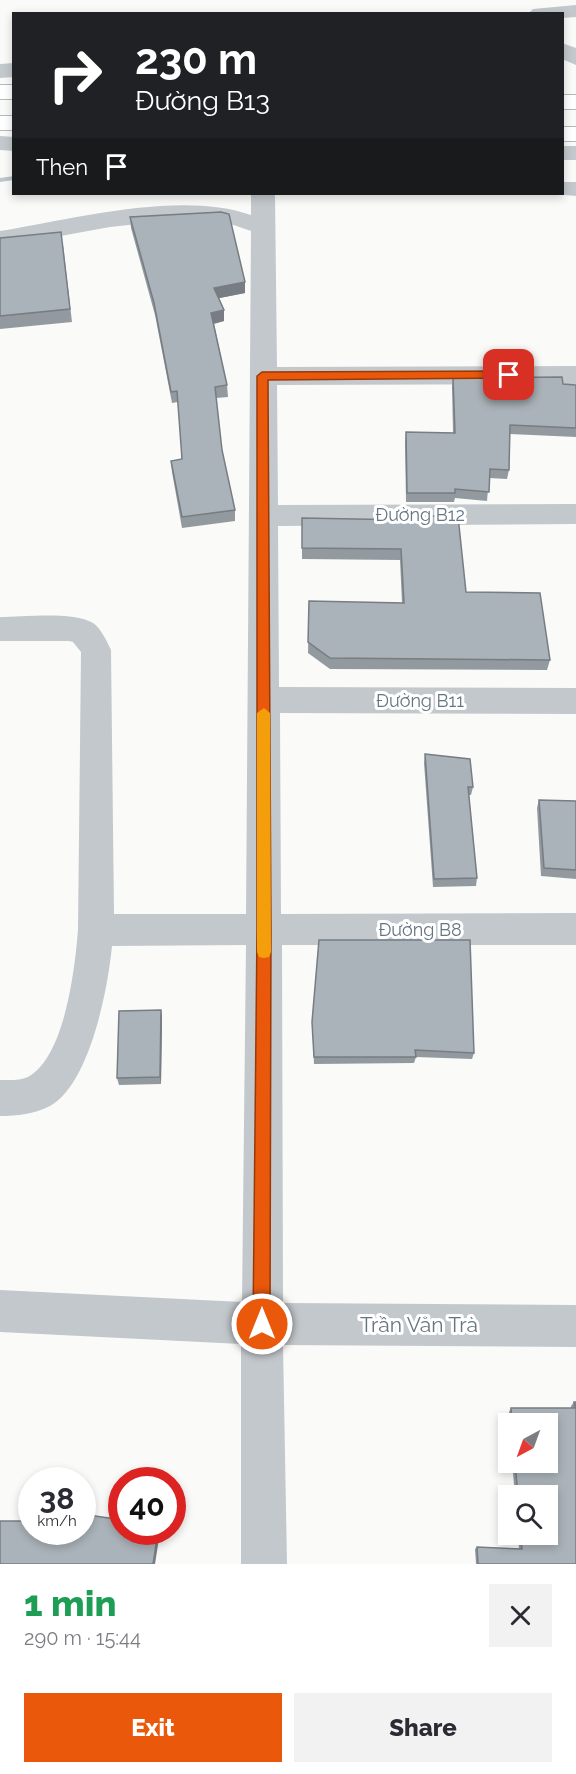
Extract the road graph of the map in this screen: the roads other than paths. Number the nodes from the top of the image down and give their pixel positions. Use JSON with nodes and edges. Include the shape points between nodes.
{"nodes":[{"id":1,"x":576,"y":11,"type":"edge"},
{"id":2,"x":555,"y":12,"type":"edge"},
{"id":3,"x":262,"y":195,"type":"edge"},
{"id":4,"x":262,"y":227,"type":"junction"},
{"id":5,"x":0,"y":239,"type":"edge"},
{"id":6,"x":576,"y":375,"type":"edge"},
{"id":7,"x":262,"y":376,"type":"junction"},
{"id":8,"x":576,"y":514,"type":"edge"},
{"id":9,"x":263,"y":516,"type":"junction"},
{"id":10,"x":0,"y":629,"type":"edge"},
{"id":11,"x":264,"y":700,"type":"junction"},
{"id":12,"x":576,"y":701,"type":"edge"},
{"id":13,"x":576,"y":929,"type":"edge"},
{"id":14,"x":96,"y":930,"type":"junction"},
{"id":15,"x":264,"y":931,"type":"junction"},
{"id":16,"x":0,"y":1098,"type":"edge"},
{"id":17,"x":0,"y":1311,"type":"edge"},
{"id":18,"x":262,"y":1324,"type":"junction"},
{"id":19,"x":576,"y":1326,"type":"edge"},
{"id":20,"x":264,"y":1564,"type":"edge"}],
"edges":[{"from":1,"to":2,"type":"street"},
{"from":3,"to":4,"type":"street"},
{"from":4,"to":5,"type":"street","via":[[225,214],[194,211],[110,220]]},
{"from":4,"to":7,"type":"street"},
{"from":6,"to":7,"type":"street"},
{"from":7,"to":9,"type":"street"},
{"from":8,"to":9,"type":"street","name":"Đường B12"},
{"from":9,"to":11,"type":"street"},
{"from":10,"to":14,"type":"street","via":[[83,632],[96,650]]},
{"from":11,"to":12,"type":"street","name":"Đường B11"},
{"from":11,"to":15,"type":"street"},
{"from":13,"to":15,"type":"street","name":"Đường B8"},
{"from":14,"to":15,"type":"street","name":"Đường B8"},
{"from":14,"to":16,"type":"street","via":[[76,1039],[60,1071],[38,1093]]},
{"from":15,"to":18,"type":"street"},
{"from":17,"to":18,"type":"street","name":"Trần Văn Trà"},
{"from":18,"to":19,"type":"street","name":"Trần Văn Trà"},
{"from":18,"to":20,"type":"street"}]}
